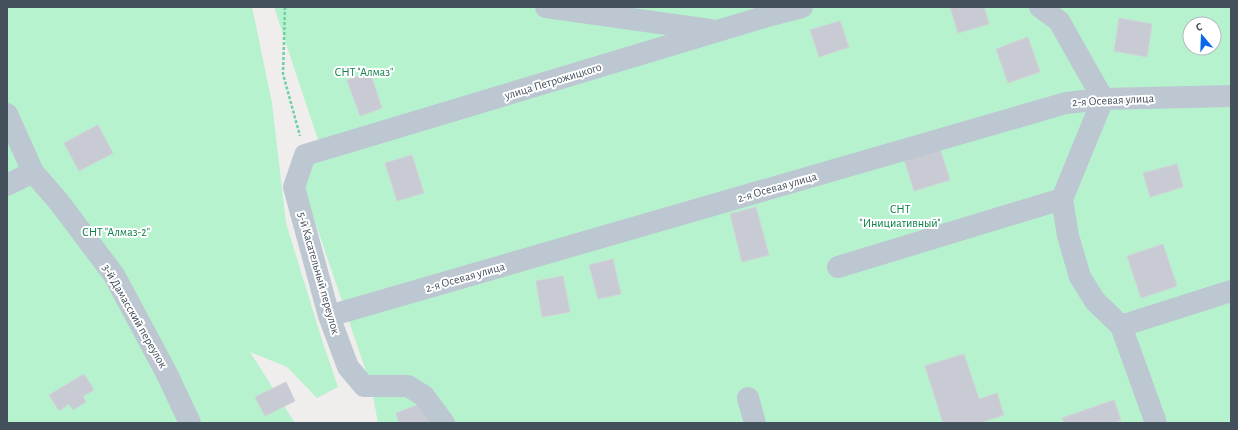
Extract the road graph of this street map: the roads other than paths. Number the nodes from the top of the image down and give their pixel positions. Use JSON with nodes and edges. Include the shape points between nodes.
{"nodes":[{"id":1,"x":546,"y":7,"type":"edge"},
{"id":2,"x":802,"y":7,"type":"edge"},
{"id":3,"x":1040,"y":7,"type":"edge"},
{"id":4,"x":772,"y":11,"type":"edge"},
{"id":5,"x":717,"y":31,"type":"junction"},
{"id":6,"x":1231,"y":96,"type":"edge"},
{"id":7,"x":1103,"y":99,"type":"junction"},
{"id":8,"x":7,"y":114,"type":"edge"},
{"id":9,"x":305,"y":155,"type":"joint"},
{"id":10,"x":33,"y":172,"type":"junction"},
{"id":11,"x":7,"y":185,"type":"edge"},
{"id":12,"x":1062,"y":199,"type":"junction"},
{"id":13,"x":838,"y":266,"type":"dead end"},
{"id":14,"x":1231,"y":291,"type":"edge"},
{"id":15,"x":329,"y":316,"type":"junction"},
{"id":16,"x":1122,"y":326,"type":"junction"},
{"id":17,"x":748,"y":398,"type":"dead end"},
{"id":18,"x":190,"y":423,"type":"edge"},
{"id":19,"x":444,"y":423,"type":"edge"},
{"id":20,"x":755,"y":423,"type":"edge"},
{"id":21,"x":1156,"y":423,"type":"edge"}],
"edges":[{"from":1,"to":5,"type":"street"},
{"from":2,"to":4,"type":"street","name":"улица Петрожицкого"},
{"from":3,"to":7,"type":"street","via":[[1059,21]]},
{"from":4,"to":5,"type":"street","name":"улица Петрожицкого"},
{"from":5,"to":9,"type":"street","name":"улица Петрожицкого"},
{"from":6,"to":7,"type":"street","name":"2-я Осевая улица"},
{"from":7,"to":12,"type":"street"},
{"from":7,"to":15,"type":"street","name":"2-я Осевая улица","via":[[1066,103]]},
{"from":8,"to":10,"type":"street","name":"3-й Дамасский переулок"},
{"from":9,"to":15,"type":"street","name":"5-й Касательный переулок","via":[[294,187]]},
{"from":10,"to":11,"type":"street"},
{"from":10,"to":18,"type":"street","name":"3-й Дамасский переулок","via":[[114,275]]},
{"from":12,"to":13,"type":"street"},
{"from":12,"to":16,"type":"street","via":[[1068,236],[1080,277],[1095,301]]},
{"from":14,"to":16,"type":"street"},
{"from":15,"to":19,"type":"street","name":"5-й Касательный переулок","via":[[348,367],[364,386],[408,386],[424,396]]},
{"from":16,"to":21,"type":"street"},
{"from":17,"to":20,"type":"street"}]}
